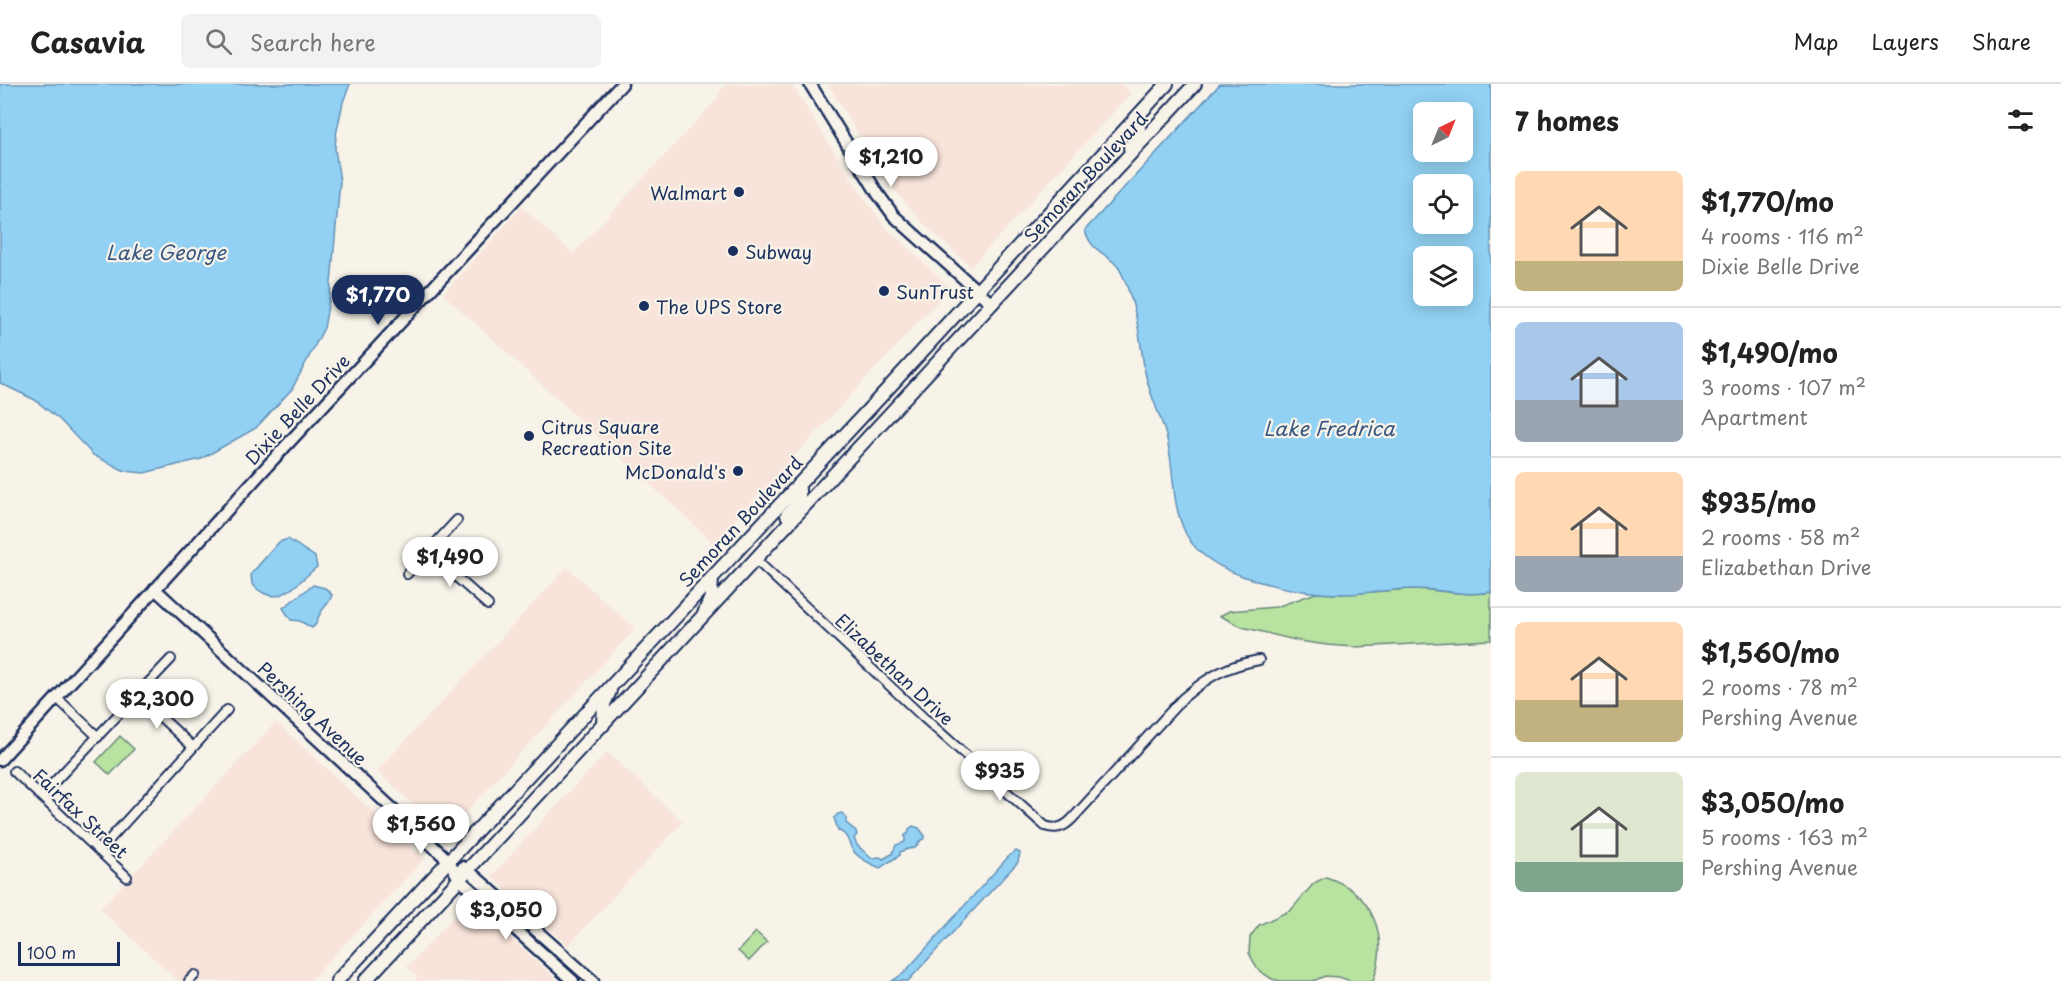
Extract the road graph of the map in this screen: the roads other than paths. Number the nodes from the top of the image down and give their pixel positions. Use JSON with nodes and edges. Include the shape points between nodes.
{"nodes":[{"id":1,"x":622,"y":84,"type":"edge"},
{"id":2,"x":810,"y":84,"type":"edge"},
{"id":3,"x":1167,"y":84,"type":"edge"},
{"id":4,"x":1195,"y":84,"type":"edge"},
{"id":5,"x":1139,"y":115,"type":"junction"},
{"id":6,"x":1117,"y":169,"type":"junction"},
{"id":7,"x":976,"y":291,"type":"junction"},
{"id":8,"x":992,"y":304,"type":"junction"},
{"id":9,"x":798,"y":485,"type":"junction"},
{"id":10,"x":457,"y":520,"type":"dead end"},
{"id":11,"x":769,"y":546,"type":"junction"},
{"id":12,"x":428,"y":552,"type":"junction"},
{"id":13,"x":756,"y":560,"type":"junction"},
{"id":14,"x":406,"y":574,"type":"dead end"},
{"id":15,"x":712,"y":578,"type":"junction"},
{"id":16,"x":155,"y":589,"type":"junction"},
{"id":17,"x":488,"y":605,"type":"dead end"},
{"id":18,"x":701,"y":620,"type":"junction"},
{"id":19,"x":171,"y":659,"type":"dead end"},
{"id":20,"x":1259,"y":660,"type":"dead end"},
{"id":21,"x":615,"y":682,"type":"junction"},
{"id":22,"x":137,"y":695,"type":"junction"},
{"id":23,"x":56,"y":697,"type":"junction"},
{"id":24,"x":227,"y":710,"type":"dead end"},
{"id":25,"x":603,"y":725,"type":"junction"},
{"id":26,"x":98,"y":736,"type":"junction"},
{"id":27,"x":193,"y":747,"type":"junction"},
{"id":28,"x":0,"y":760,"type":"edge"},
{"id":29,"x":14,"y":771,"type":"dead end"},
{"id":30,"x":41,"y":796,"type":"junction"},
{"id":31,"x":99,"y":851,"type":"junction"},
{"id":32,"x":449,"y":861,"type":"junction"},
{"id":33,"x":468,"y":870,"type":"junction"},
{"id":34,"x":127,"y":877,"type":"dead end"},
{"id":35,"x":459,"y":879,"type":"junction"},
{"id":36,"x":337,"y":981,"type":"edge"},
{"id":37,"x":365,"y":981,"type":"edge"},
{"id":38,"x":573,"y":981,"type":"edge"},
{"id":39,"x":593,"y":981,"type":"edge"}],
"edges":[{"from":1,"to":16,"type":"street","name":"Dixie Belle Drive"},
{"from":2,"to":7,"type":"street","via":[[894,216]]},
{"from":3,"to":5,"type":"main road","name":"Semoran Boulevard"},
{"from":4,"to":6,"type":"main road","name":"Semoran Boulevard"},
{"from":5,"to":6,"type":"main road","via":[[1138,136]]},
{"from":5,"to":7,"type":"main road","name":"Semoran Boulevard"},
{"from":6,"to":8,"type":"main road","name":"Semoran Boulevard"},
{"from":7,"to":8,"type":"street"},
{"from":7,"to":9,"type":"main road","name":"Semoran Boulevard"},
{"from":8,"to":11,"type":"main road","name":"Semoran Boulevard"},
{"from":9,"to":11,"type":"main road","via":[[801,494],[797,504],[771,533]]},
{"from":9,"to":15,"type":"main road","name":"Semoran Boulevard"},
{"from":10,"to":12,"type":"street"},
{"from":11,"to":13,"type":"main road","name":"Semoran Boulevard"},
{"from":12,"to":14,"type":"street"},
{"from":12,"to":17,"type":"street"},
{"from":13,"to":18,"type":"main road","name":"Semoran Boulevard"},
{"from":13,"to":20,"type":"street","name":"Elizabethan Drive","via":[[923,717],[1050,828],[1065,825],[1204,680],[1238,664]]},
{"from":15,"to":18,"type":"main road","via":[[711,597]]},
{"from":15,"to":21,"type":"main road","name":"Semoran Boulevard"},
{"from":16,"to":23,"type":"street","name":"Dixie Belle Drive"},
{"from":16,"to":32,"type":"street","name":"Pershing Avenue"},
{"from":18,"to":25,"type":"main road","name":"Semoran Boulevard"},
{"from":19,"to":22,"type":"street"},
{"from":21,"to":25,"type":"main road","via":[[604,704]]},
{"from":21,"to":32,"type":"main road","name":"Semoran Boulevard"},
{"from":22,"to":26,"type":"street"},
{"from":22,"to":27,"type":"street"},
{"from":23,"to":26,"type":"street"},
{"from":23,"to":28,"type":"street","name":"Dixie Belle Drive"},
{"from":24,"to":27,"type":"street"},
{"from":25,"to":33,"type":"main road","name":"Semoran Boulevard"},
{"from":26,"to":30,"type":"street"},
{"from":27,"to":31,"type":"street"},
{"from":29,"to":30,"type":"street","name":"Fairfax Street"},
{"from":30,"to":31,"type":"street","name":"Fairfax Street"},
{"from":31,"to":34,"type":"street","name":"Fairfax Street"},
{"from":32,"to":33,"type":"street","name":"Pershing Avenue"},
{"from":32,"to":35,"type":"street","name":"Pershing Avenue"},
{"from":32,"to":36,"type":"main road","name":"Semoran Boulevard"},
{"from":33,"to":35,"type":"main road","name":"Semoran Boulevard"},
{"from":33,"to":39,"type":"street","name":"Pershing Avenue"},
{"from":35,"to":37,"type":"main road","name":"Semoran Boulevard"},
{"from":35,"to":38,"type":"street","name":"Pershing Avenue"}]}
